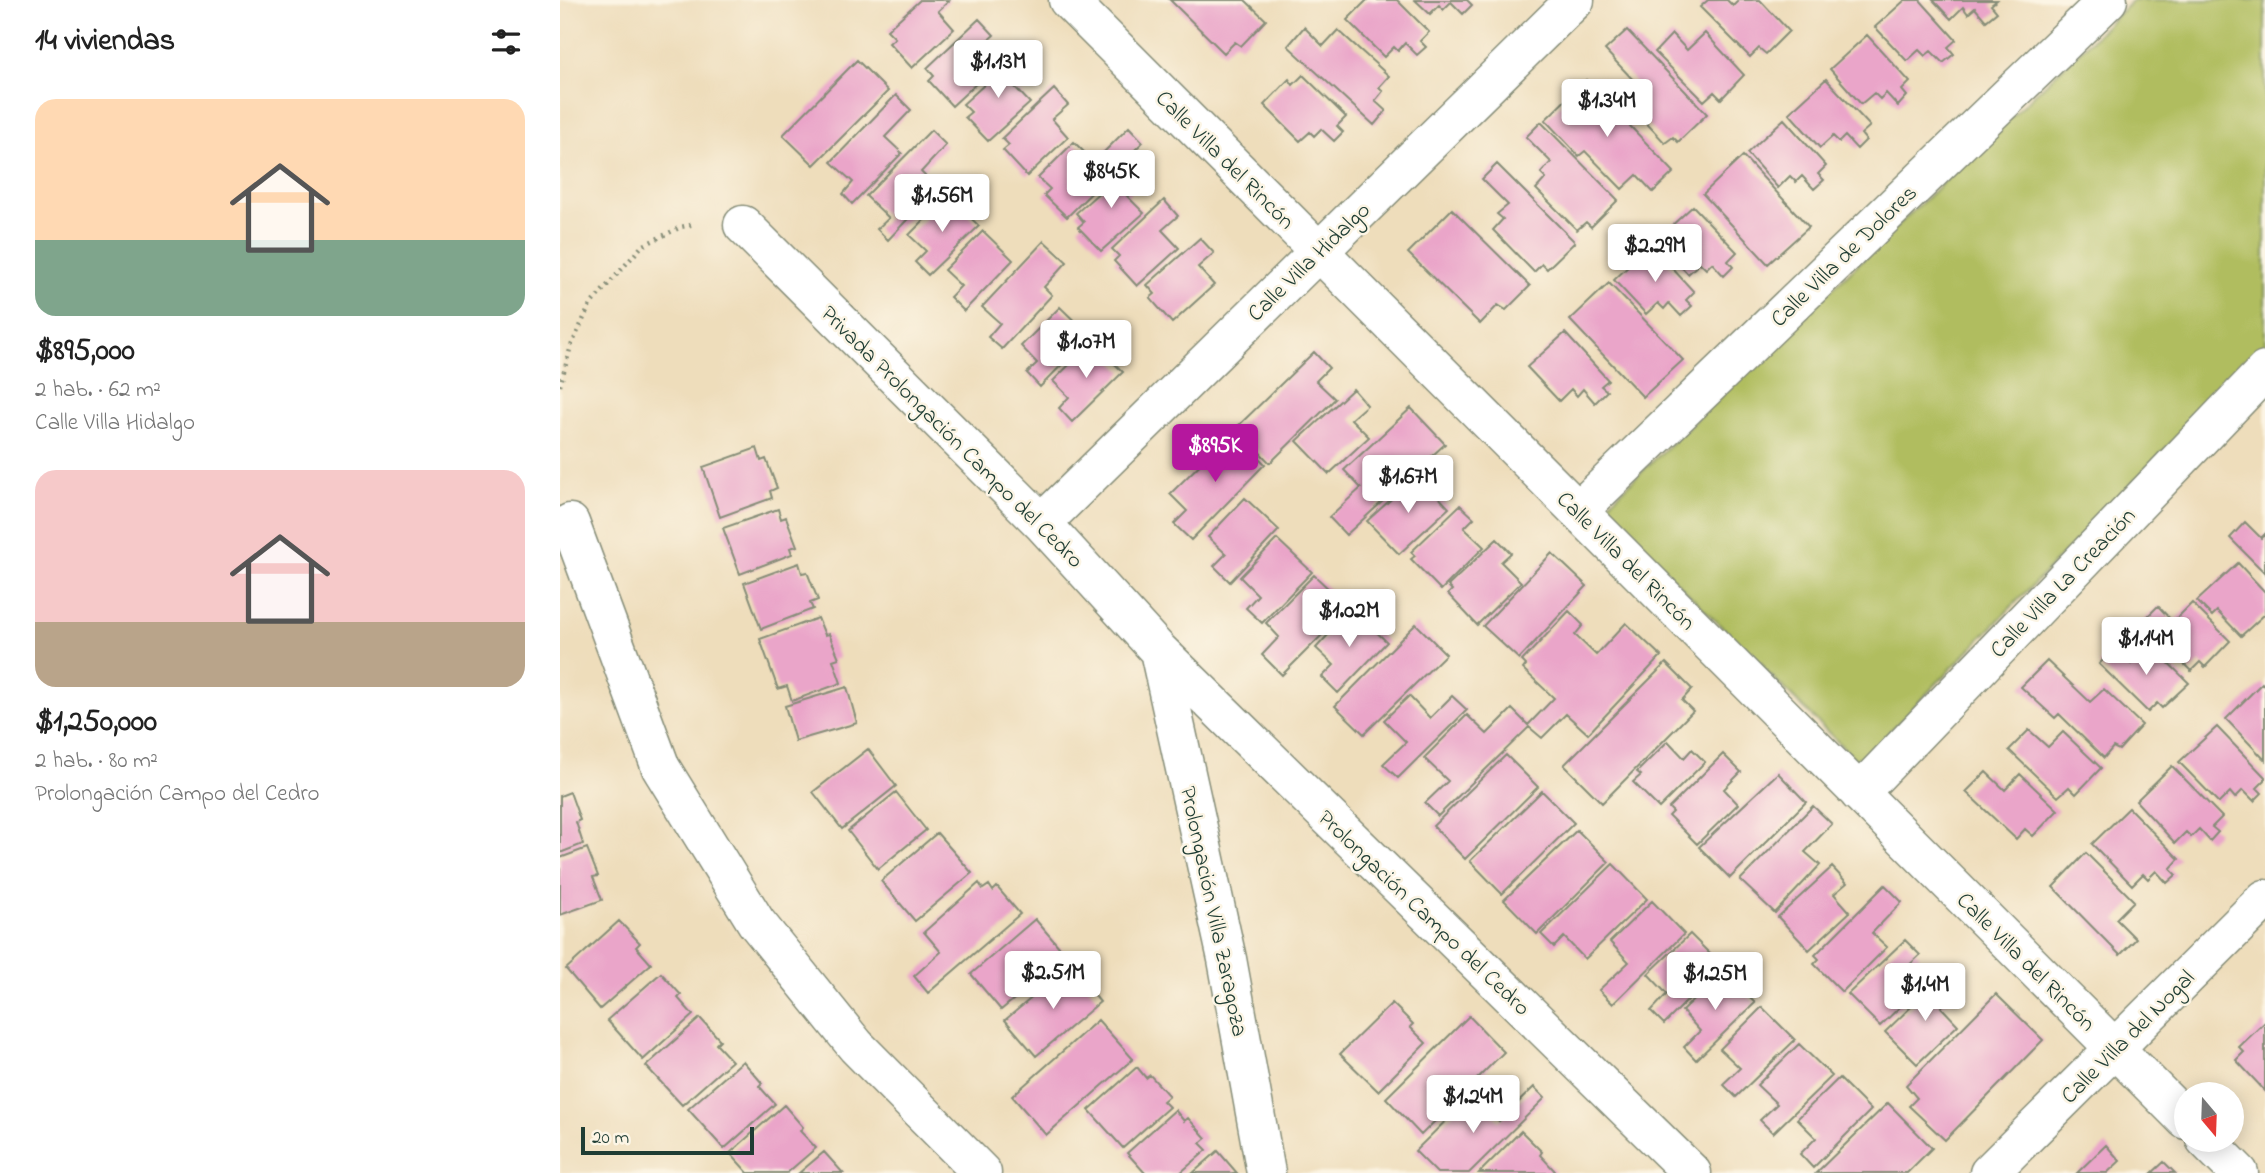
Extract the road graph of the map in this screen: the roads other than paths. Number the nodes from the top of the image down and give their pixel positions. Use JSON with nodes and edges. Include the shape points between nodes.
{"nodes":[{"id":1,"x":1068,"y":0,"type":"edge"},
{"id":2,"x":1575,"y":0,"type":"edge"},
{"id":3,"x":2108,"y":0,"type":"edge"},
{"id":4,"x":743,"y":225,"type":"road end"},
{"id":5,"x":1319,"y":251,"type":"junction"},
{"id":6,"x":2265,"y":371,"type":"edge"},
{"id":7,"x":1578,"y":511,"type":"junction"},
{"id":8,"x":570,"y":523,"type":"dead end"},
{"id":9,"x":1042,"y":523,"type":"junction"},
{"id":10,"x":1159,"y":651,"type":"junction"},
{"id":11,"x":1859,"y":793,"type":"junction"},
{"id":12,"x":2265,"y":899,"type":"edge"},
{"id":13,"x":2115,"y":1048,"type":"junction"},
{"id":14,"x":2174,"y":1107,"type":"edge"},
{"id":15,"x":2218,"y":1152,"type":"edge"},
{"id":16,"x":982,"y":1173,"type":"edge"},
{"id":17,"x":1266,"y":1173,"type":"edge"},
{"id":18,"x":1692,"y":1173,"type":"edge"},
{"id":19,"x":1989,"y":1173,"type":"edge"},
{"id":20,"x":2239,"y":1173,"type":"edge"}],
"edges":[{"from":1,"to":5,"type":"street","name":"Calle Villa del Rincón"},
{"from":2,"to":5,"type":"street","name":"Calle Villa Hidalgo"},
{"from":3,"to":7,"type":"street","name":"Calle Villa de Dolores"},
{"from":4,"to":9,"type":"street","name":"Privada Prolongación Campo del Cedro"},
{"from":5,"to":7,"type":"street","name":"Calle Villa del Rincón"},
{"from":5,"to":9,"type":"street","name":"Calle Villa Hidalgo"},
{"from":6,"to":11,"type":"street","name":"Calle Villa La Creación"},
{"from":7,"to":11,"type":"street","name":"Calle Villa del Rincón"},
{"from":8,"to":16,"type":"street","via":[[661,768],[756,922],[856,1046]]},
{"from":9,"to":10,"type":"street","name":"Privada Prolongación Campo del Cedro"},
{"from":10,"to":17,"type":"street","name":"Prolongación Villa Zaragoza","via":[[1227,959]]},
{"from":10,"to":18,"type":"street","name":"Prolongación Campo del Cedro"},
{"from":11,"to":13,"type":"street","name":"Calle Villa del Rincón"},
{"from":12,"to":13,"type":"street","name":"Calle Villa del Nogal"},
{"from":13,"to":14,"type":"street","name":"Calle Villa del Rincón"},
{"from":13,"to":19,"type":"street","name":"Calle Villa del Nogal"},
{"from":15,"to":20,"type":"street"}]}
